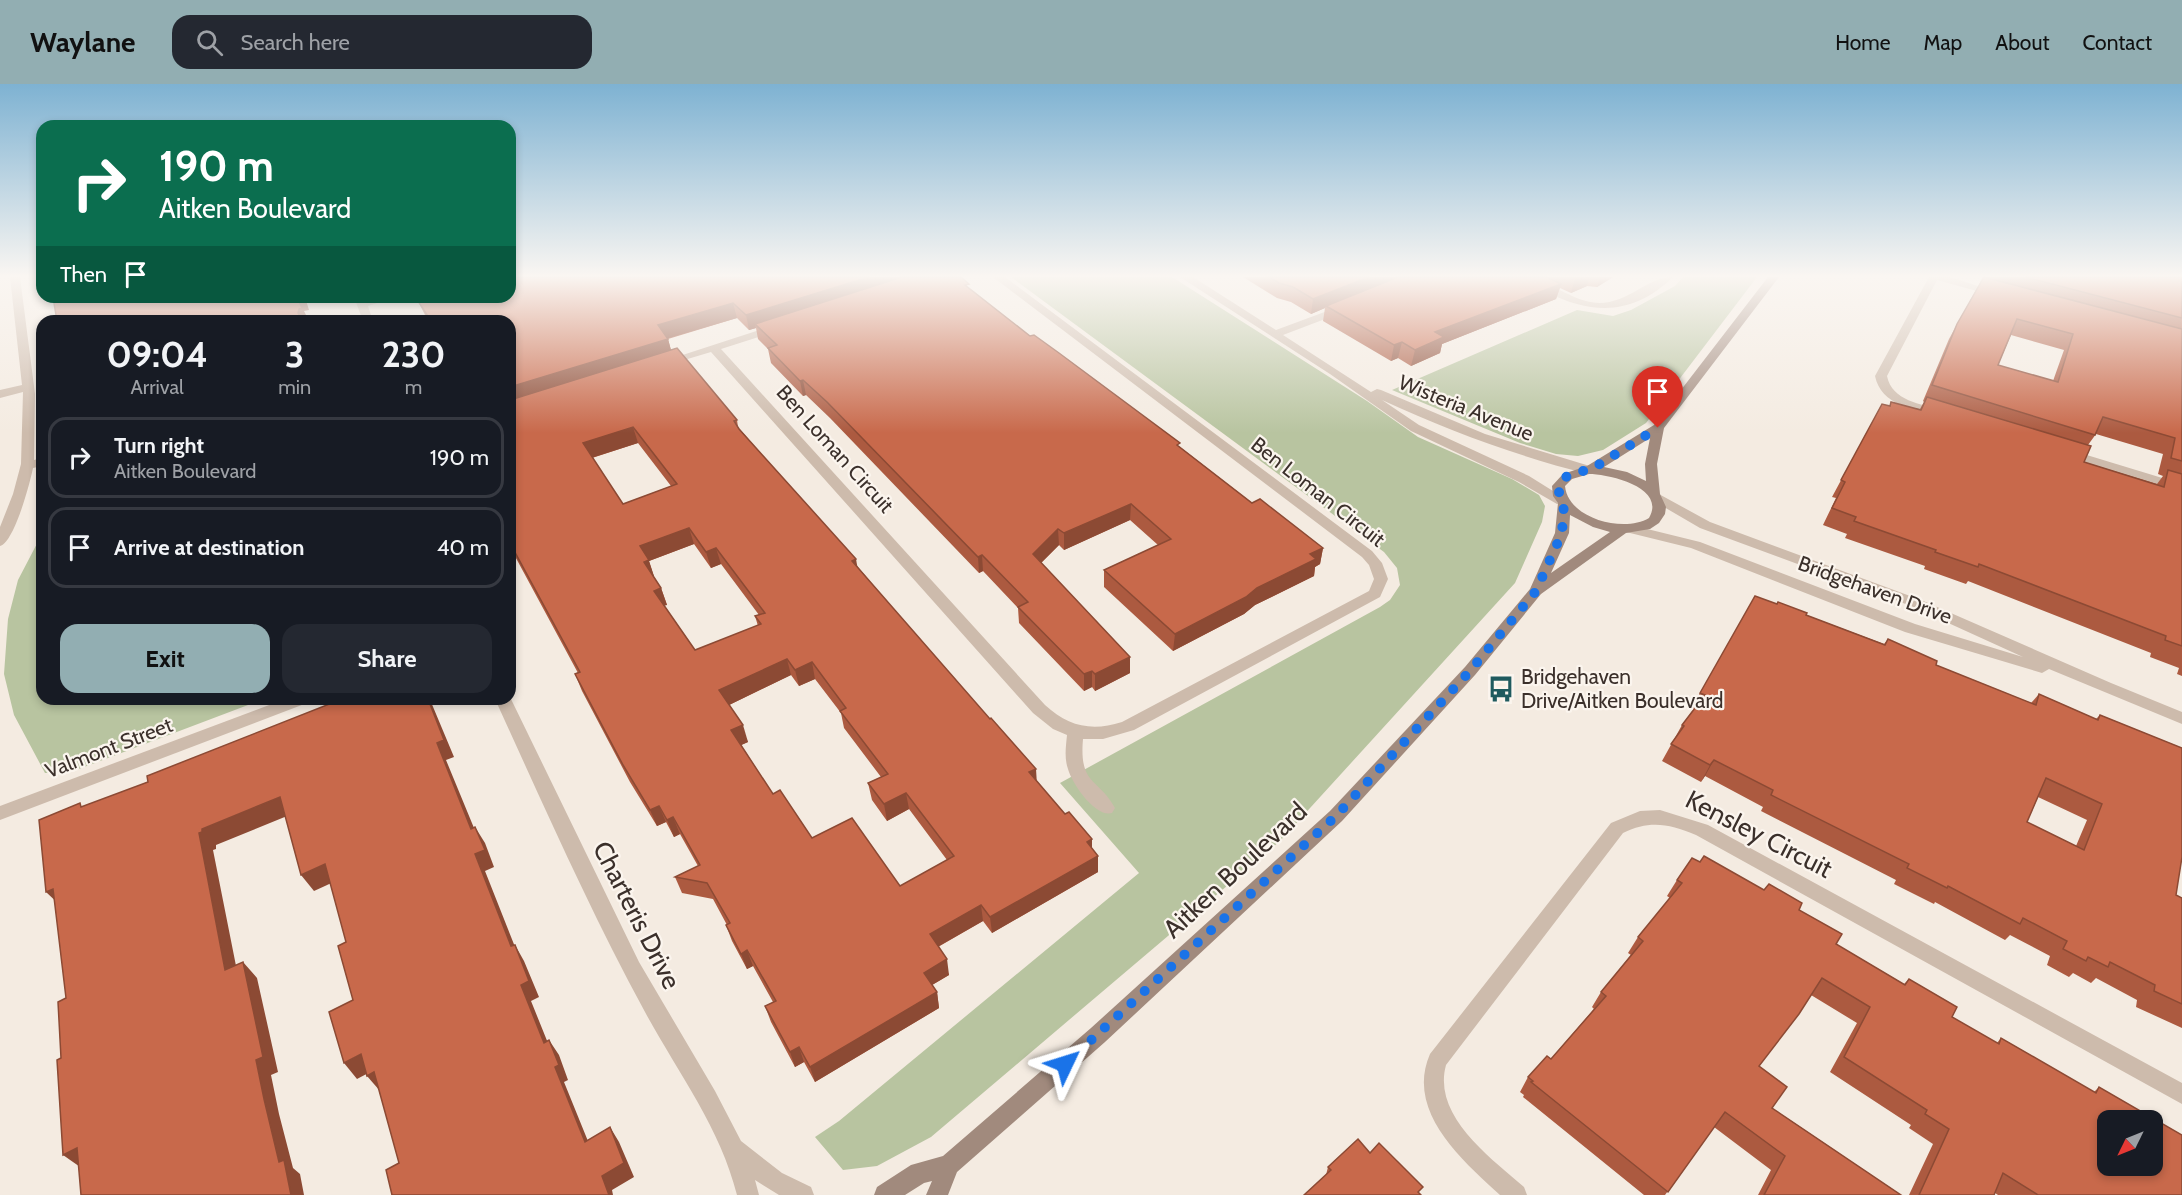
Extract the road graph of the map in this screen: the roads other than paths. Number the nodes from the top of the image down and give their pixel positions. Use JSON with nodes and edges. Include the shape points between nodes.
{"nodes":[{"id":1,"x":21,"y":329,"type":"edge"},
{"id":2,"x":774,"y":329,"type":"edge"},
{"id":3,"x":1067,"y":329,"type":"edge"},
{"id":4,"x":1267,"y":329,"type":"edge"},
{"id":5,"x":1289,"y":329,"type":"edge"},
{"id":6,"x":1734,"y":329,"type":"edge"},
{"id":7,"x":1907,"y":329,"type":"edge"},
{"id":8,"x":1275,"y":334,"type":"junction"},
{"id":9,"x":713,"y":348,"type":"junction"},
{"id":10,"x":656,"y":365,"type":"edge"},
{"id":11,"x":1334,"y":372,"type":"junction"},
{"id":12,"x":27,"y":387,"type":"junction"},
{"id":13,"x":0,"y":394,"type":"edge"},
{"id":14,"x":1954,"y":418,"type":"edge"},
{"id":15,"x":1658,"y":428,"type":"junction"},
{"id":16,"x":2056,"y":450,"type":"edge"},
{"id":17,"x":36,"y":464,"type":"edge"},
{"id":18,"x":27,"y":466,"type":"junction"},
{"id":19,"x":1589,"y":470,"type":"junction"},
{"id":20,"x":2182,"y":488,"type":"edge"},
{"id":21,"x":1655,"y":495,"type":"junction"},
{"id":22,"x":1563,"y":502,"type":"junction"},
{"id":23,"x":1627,"y":529,"type":"junction"},
{"id":24,"x":0,"y":542,"type":"edge"},
{"id":25,"x":1536,"y":591,"type":"junction"},
{"id":26,"x":2105,"y":687,"type":"junction"},
{"id":27,"x":285,"y":705,"type":"edge"},
{"id":28,"x":506,"y":705,"type":"edge"},
{"id":29,"x":2182,"y":717,"type":"edge"},
{"id":30,"x":1076,"y":732,"type":"junction"},
{"id":31,"x":1106,"y":808,"type":"dead end"},
{"id":32,"x":0,"y":813,"type":"edge"},
{"id":33,"x":2182,"y":1094,"type":"edge"},
{"id":34,"x":735,"y":1149,"type":"junction"},
{"id":35,"x":949,"y":1165,"type":"junction"},
{"id":36,"x":748,"y":1195,"type":"edge"},
{"id":37,"x":803,"y":1195,"type":"edge"},
{"id":38,"x":885,"y":1195,"type":"edge"},
{"id":39,"x":937,"y":1195,"type":"edge"},
{"id":40,"x":1516,"y":1195,"type":"edge"}],
"edges":[{"from":1,"to":12,"type":"street"},
{"from":2,"to":9,"type":"street"},
{"from":3,"to":30,"type":"street","name":"Ben Loman Circuit","via":[[1367,554],[1381,579],[1367,600],[1128,726],[1112,732]]},
{"from":4,"to":8,"type":"street","name":"Wisteria Avenue"},
{"from":5,"to":8,"type":"street"},
{"from":6,"to":15,"type":"main road"},
{"from":7,"to":14,"type":"street","via":[[1881,376],[1881,384],[1901,400]]},
{"from":8,"to":11,"type":"street","name":"Wisteria Avenue"},
{"from":9,"to":10,"type":"street"},
{"from":9,"to":30,"type":"street","name":"Ben Loman Circuit","via":[[1039,709],[1061,727]]},
{"from":11,"to":19,"type":"street","name":"Wisteria Avenue","via":[[1399,404],[1482,437],[1542,459]]},
{"from":11,"to":22,"type":"street","name":"Wisteria Avenue","via":[[1415,428],[1524,479]]},
{"from":12,"to":13,"type":"street"},
{"from":12,"to":18,"type":"street"},
{"from":15,"to":19,"type":"main road"},
{"from":15,"to":21,"type":"main road","via":[[1651,464]]},
{"from":16,"to":20,"type":"street"},
{"from":17,"to":18,"type":"street"},
{"from":18,"to":24,"type":"street"},
{"from":19,"to":21,"type":"main road","via":[[1619,473]]},
{"from":19,"to":22,"type":"main road","name":"Aitken Boulevard","via":[[1566,477],[1560,484]]},
{"from":21,"to":23,"type":"main road","name":"Aitken Boulevard","via":[[1660,506],[1654,521]]},
{"from":21,"to":26,"type":"street","name":"Bridgehaven Drive","via":[[1705,525],[1916,603]]},
{"from":22,"to":23,"type":"main road","via":[[1595,524]]},
{"from":22,"to":25,"type":"main road","name":"Aitken Boulevard","via":[[1562,533]]},
{"from":23,"to":25,"type":"main road","name":"Aitken Boulevard"},
{"from":23,"to":26,"type":"street","name":"Bridgehaven Drive","via":[[1695,545],[1910,627]]},
{"from":25,"to":35,"type":"main road","name":"Aitken Boulevard","via":[[1470,671],[1336,816],[1098,1035]]},
{"from":26,"to":29,"type":"street","name":"Bridgehaven Drive"},
{"from":27,"to":32,"type":"street","name":"Valmont Street"},
{"from":28,"to":34,"type":"street","name":"Charteris Drive","via":[[609,924]]},
{"from":30,"to":31,"type":"street","via":[[1075,770]]},
{"from":33,"to":40,"type":"street","name":"Kensley Circuit","via":[[1702,830],[1653,815],[1633,819],[1617,828],[1437,1060],[1432,1080],[1437,1106],[1452,1130]]},
{"from":34,"to":36,"type":"street"},
{"from":34,"to":37,"type":"street","via":[[774,1181]]},
{"from":35,"to":38,"type":"main road","name":"Aitken Boulevard","via":[[919,1173]]},
{"from":35,"to":39,"type":"main road","name":"Aitken Boulevard"}]}
